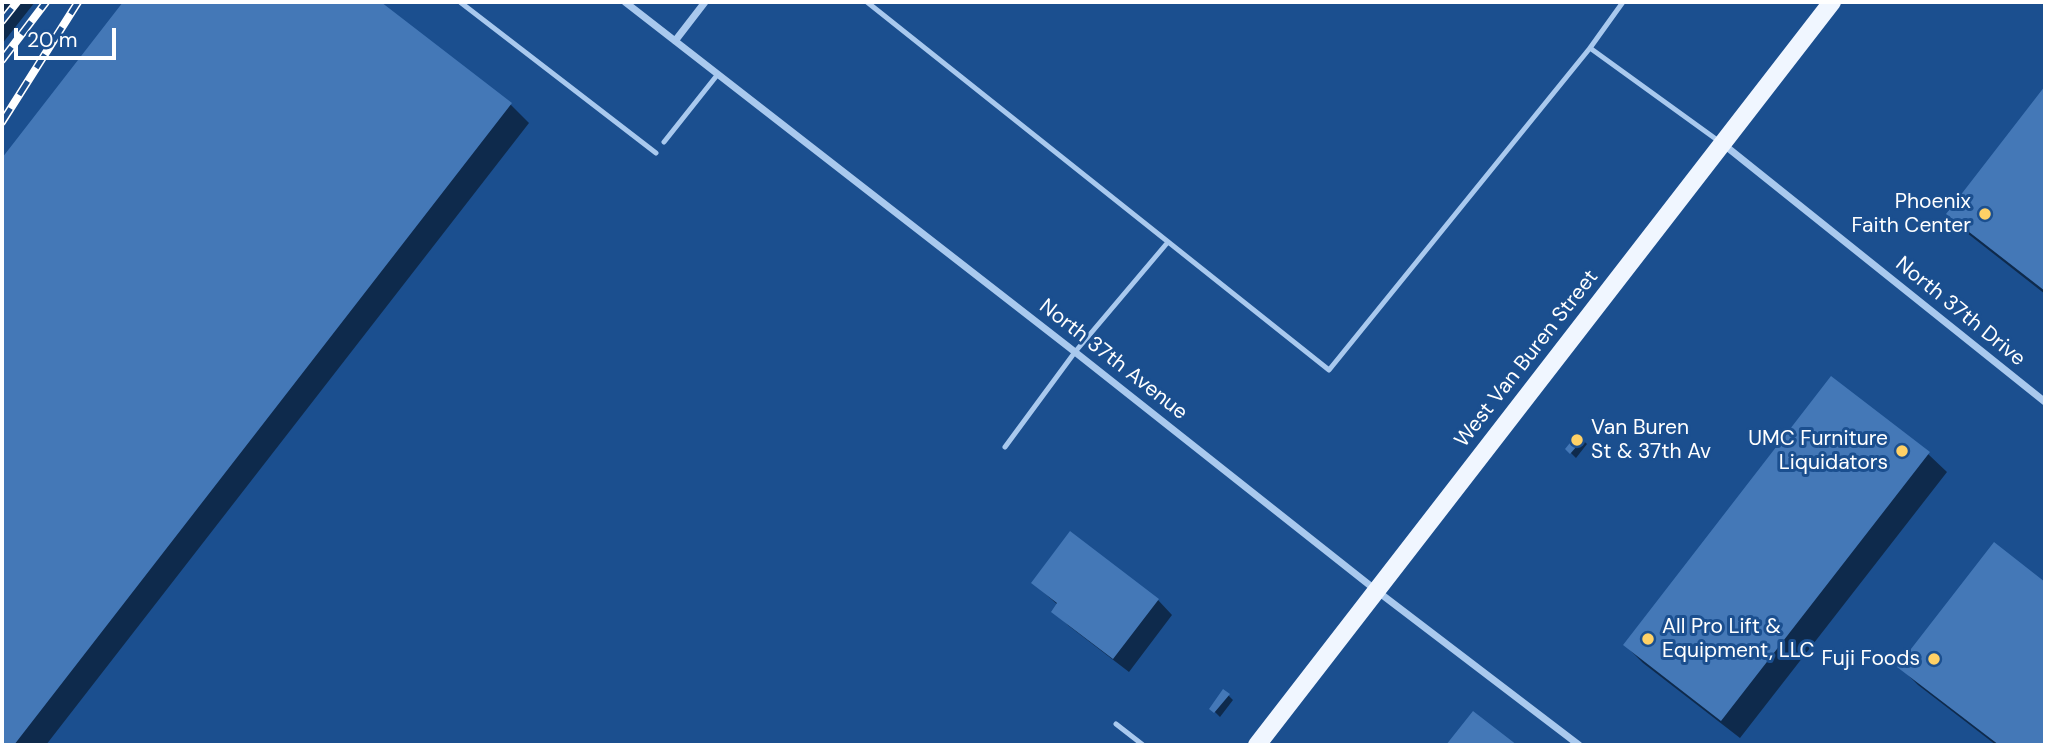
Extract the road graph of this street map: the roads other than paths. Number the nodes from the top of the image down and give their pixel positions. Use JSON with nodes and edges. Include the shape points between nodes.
{"nodes":[{"id":1,"x":460,"y":2,"type":"edge"},
{"id":2,"x":625,"y":2,"type":"edge"},
{"id":3,"x":705,"y":2,"type":"edge"},
{"id":4,"x":867,"y":2,"type":"edge"},
{"id":5,"x":1623,"y":2,"type":"edge"},
{"id":6,"x":1832,"y":2,"type":"edge"},
{"id":7,"x":675,"y":41,"type":"junction"},
{"id":8,"x":1590,"y":48,"type":"junction"},
{"id":9,"x":718,"y":74,"type":"junction"},
{"id":10,"x":664,"y":142,"type":"dead end"},
{"id":11,"x":1723,"y":144,"type":"junction"},
{"id":12,"x":656,"y":153,"type":"dead end"},
{"id":13,"x":1168,"y":242,"type":"junction"},
{"id":14,"x":1075,"y":352,"type":"junction"},
{"id":15,"x":2045,"y":402,"type":"edge"},
{"id":16,"x":1005,"y":447,"type":"dead end"},
{"id":17,"x":1377,"y":591,"type":"junction"},
{"id":18,"x":1116,"y":724,"type":"dead end"},
{"id":19,"x":1143,"y":745,"type":"edge"},
{"id":20,"x":1258,"y":745,"type":"edge"},
{"id":21,"x":1579,"y":745,"type":"edge"}],
"edges":[{"from":1,"to":12,"type":"lane"},
{"from":2,"to":7,"type":"street","name":"North 37th Avenue"},
{"from":3,"to":7,"type":"street"},
{"from":4,"to":13,"type":"lane"},
{"from":5,"to":8,"type":"lane"},
{"from":6,"to":11,"type":"main road","name":"West Van Buren Street"},
{"from":7,"to":9,"type":"street","name":"North 37th Avenue"},
{"from":8,"to":11,"type":"lane"},
{"from":8,"to":13,"type":"lane","via":[[1329,370]]},
{"from":9,"to":10,"type":"lane"},
{"from":9,"to":14,"type":"street","name":"North 37th Avenue"},
{"from":11,"to":15,"type":"street","name":"North 37th Drive"},
{"from":11,"to":17,"type":"main road","name":"West Van Buren Street"},
{"from":13,"to":14,"type":"lane"},
{"from":14,"to":16,"type":"lane"},
{"from":14,"to":17,"type":"street","name":"North 37th Avenue"},
{"from":17,"to":20,"type":"main road","name":"West Van Buren Street"},
{"from":17,"to":21,"type":"street","name":"North 37th Avenue"},
{"from":18,"to":19,"type":"lane"}]}
